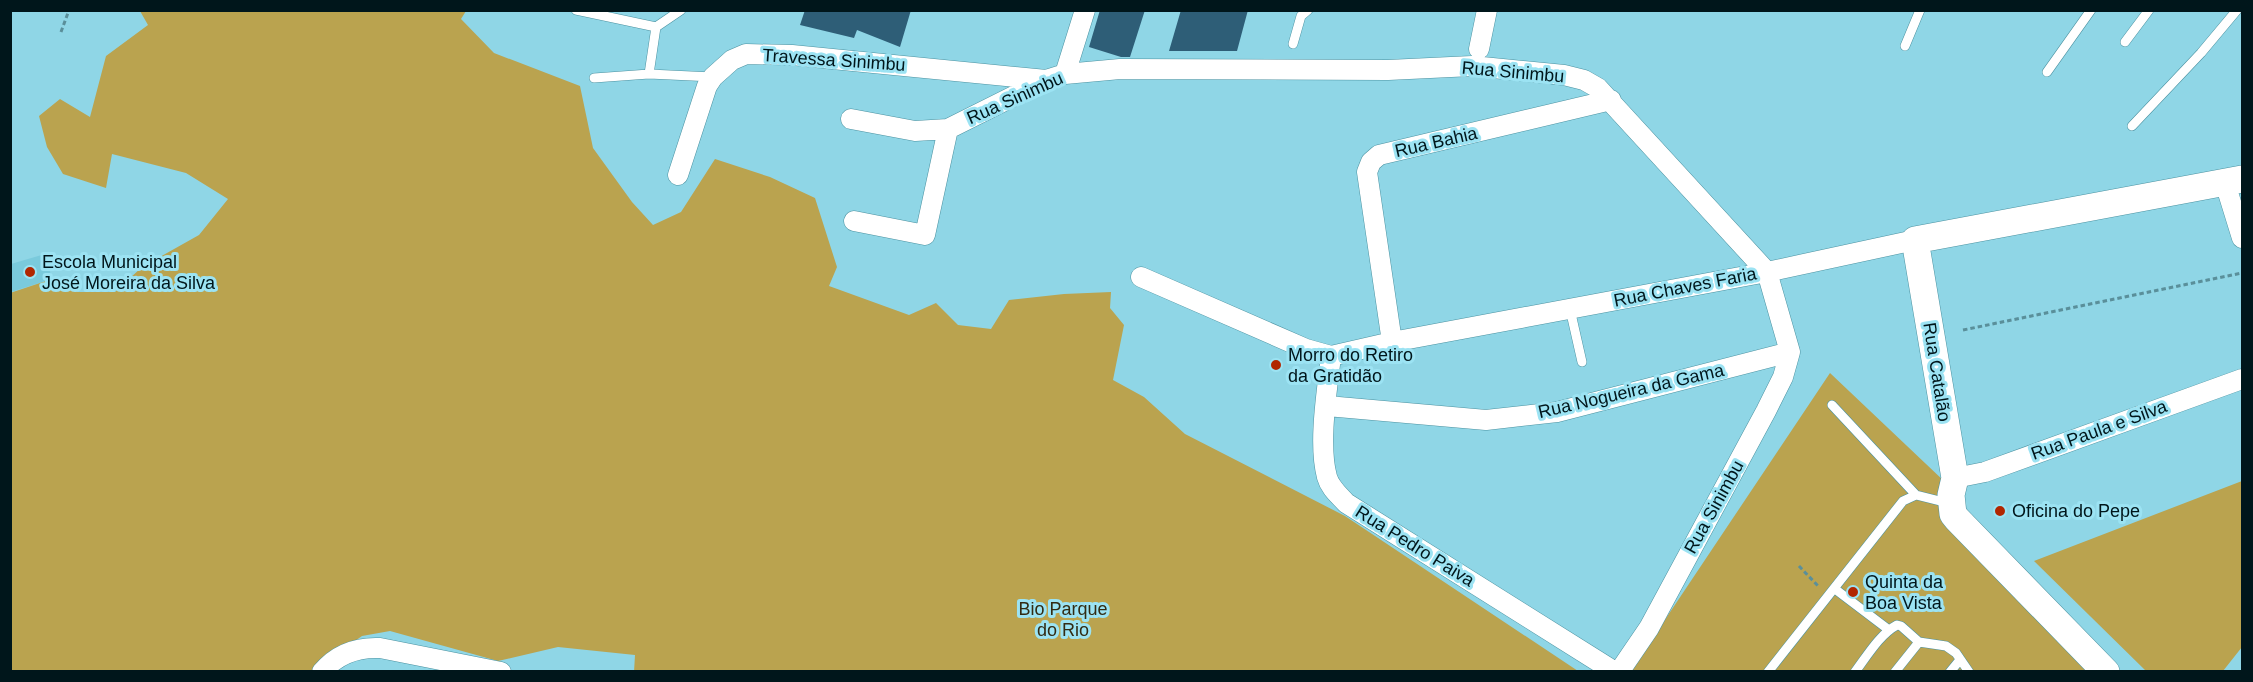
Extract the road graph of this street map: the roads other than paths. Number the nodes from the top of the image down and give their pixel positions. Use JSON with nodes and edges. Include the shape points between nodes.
{"nodes":[{"id":1,"x":576,"y":10,"type":"edge"},
{"id":2,"x":681,"y":10,"type":"edge"},
{"id":3,"x":1085,"y":10,"type":"edge"},
{"id":4,"x":1308,"y":10,"type":"edge"},
{"id":5,"x":1487,"y":10,"type":"edge"},
{"id":6,"x":1920,"y":10,"type":"edge"},
{"id":7,"x":2091,"y":10,"type":"edge"},
{"id":8,"x":2149,"y":10,"type":"edge"},
{"id":9,"x":2237,"y":10,"type":"edge"},
{"id":10,"x":656,"y":27,"type":"junction"},
{"id":11,"x":2125,"y":42,"type":"dead end"},
{"id":12,"x":1293,"y":44,"type":"dead end"},
{"id":13,"x":1905,"y":46,"type":"dead end"},
{"id":14,"x":1479,"y":49,"type":"dead end"},
{"id":15,"x":2047,"y":72,"type":"dead end"},
{"id":16,"x":649,"y":74,"type":"junction"},
{"id":17,"x":1065,"y":74,"type":"junction"},
{"id":18,"x":712,"y":77,"type":"junction"},
{"id":19,"x":594,"y":78,"type":"dead end"},
{"id":20,"x":1046,"y":80,"type":"junction"},
{"id":21,"x":1611,"y":100,"type":"junction"},
{"id":22,"x":851,"y":119,"type":"dead end"},
{"id":23,"x":2132,"y":126,"type":"dead end"},
{"id":24,"x":948,"y":129,"type":"junction"},
{"id":25,"x":678,"y":175,"type":"dead end"},
{"id":26,"x":2234,"y":181,"type":"edge"},
{"id":27,"x":854,"y":221,"type":"dead end"},
{"id":28,"x":2242,"y":238,"type":"edge"},
{"id":29,"x":1915,"y":240,"type":"junction"},
{"id":30,"x":1767,"y":272,"type":"junction"},
{"id":31,"x":1141,"y":277,"type":"dead end"},
{"id":32,"x":1570,"y":309,"type":"junction"},
{"id":33,"x":1392,"y":342,"type":"junction"},
{"id":34,"x":1790,"y":352,"type":"junction"},
{"id":35,"x":1331,"y":356,"type":"junction"},
{"id":36,"x":1582,"y":362,"type":"dead end"},
{"id":37,"x":2242,"y":379,"type":"edge"},
{"id":38,"x":1832,"y":405,"type":"dead end"},
{"id":39,"x":1327,"y":406,"type":"junction"},
{"id":40,"x":1953,"y":491,"type":"junction"},
{"id":41,"x":1916,"y":495,"type":"junction"},
{"id":42,"x":1832,"y":593,"type":"junction"},
{"id":43,"x":1889,"y":630,"type":"junction"},
{"id":44,"x":1919,"y":642,"type":"junction"},
{"id":45,"x":1959,"y":661,"type":"junction"},
{"id":46,"x":322,"y":672,"type":"edge"},
{"id":47,"x":501,"y":672,"type":"edge"},
{"id":48,"x":1617,"y":672,"type":"edge"},
{"id":49,"x":1768,"y":672,"type":"edge"},
{"id":50,"x":1856,"y":672,"type":"edge"},
{"id":51,"x":1895,"y":672,"type":"edge"},
{"id":52,"x":1950,"y":672,"type":"edge"},
{"id":53,"x":1969,"y":672,"type":"edge"},
{"id":54,"x":2106,"y":672,"type":"edge"}],
"edges":[{"from":1,"to":10,"type":"lane"},
{"from":2,"to":10,"type":"lane"},
{"from":3,"to":17,"type":"street"},
{"from":4,"to":12,"type":"lane","via":[[1301,16]]},
{"from":5,"to":14,"type":"street"},
{"from":6,"to":13,"type":"lane"},
{"from":7,"to":15,"type":"lane"},
{"from":8,"to":11,"type":"lane"},
{"from":9,"to":23,"type":"lane"},
{"from":10,"to":16,"type":"lane"},
{"from":16,"to":18,"type":"lane"},
{"from":16,"to":19,"type":"lane"},
{"from":17,"to":20,"type":"street","name":"Rua Sinimbu"},
{"from":17,"to":21,"type":"street","name":"Rua Sinimbu","via":[[1120,69],[1388,70],[1472,66],[1564,75],[1584,80]]},
{"from":18,"to":20,"type":"street","name":"Travessa Sinimbu","via":[[746,54]]},
{"from":18,"to":25,"type":"street"},
{"from":20,"to":24,"type":"street","name":"Rua Sinimbu"},
{"from":21,"to":30,"type":"street","name":"Rua Sinimbu"},
{"from":21,"to":33,"type":"street","name":"Rua Bahia","via":[[1380,155],[1371,162],[1368,172]]},
{"from":22,"to":24,"type":"street","name":"Rua Sinimbu","via":[[915,131]]},
{"from":24,"to":27,"type":"street","via":[[925,235]]},
{"from":26,"to":28,"type":"street"},
{"from":26,"to":29,"type":"main road","name":"Rua Chaves Faria"},
{"from":29,"to":30,"type":"street","name":"Rua Chaves Faria"},
{"from":29,"to":40,"type":"main road","name":"Rua Catalão"},
{"from":30,"to":32,"type":"street","name":"Rua Chaves Faria"},
{"from":30,"to":34,"type":"street","name":"Rua Sinimbu"},
{"from":31,"to":35,"type":"street","name":"Rua Chaves Faria","via":[[1306,349]]},
{"from":32,"to":33,"type":"street","name":"Rua Chaves Faria"},
{"from":32,"to":36,"type":"lane"},
{"from":33,"to":35,"type":"street","name":"Rua Chaves Faria"},
{"from":34,"to":39,"type":"street","name":"Rua Nogueira da Gama","via":[[1557,412],[1486,420]]},
{"from":34,"to":48,"type":"street","name":"Rua Sinimbu","via":[[1766,411],[1649,628]]},
{"from":35,"to":39,"type":"street","name":"Rua Pedro Paiva"},
{"from":37,"to":40,"type":"street","name":"Rua Paula e Silva","via":[[1985,471]]},
{"from":38,"to":41,"type":"lane"},
{"from":39,"to":48,"type":"street","name":"Rua Pedro Paiva","via":[[1323,437],[1327,478],[1347,503]]},
{"from":40,"to":41,"type":"lane"},
{"from":40,"to":54,"type":"main road","via":[[1953,514],[1957,519]]},
{"from":41,"to":42,"type":"lane","via":[[1903,501]]},
{"from":42,"to":43,"type":"lane"},
{"from":42,"to":49,"type":"lane"},
{"from":43,"to":44,"type":"lane","via":[[1901,626]]},
{"from":43,"to":50,"type":"lane"},
{"from":44,"to":45,"type":"lane","via":[[1946,646]]},
{"from":44,"to":51,"type":"lane"},
{"from":45,"to":52,"type":"lane"},
{"from":45,"to":53,"type":"lane"},
{"from":46,"to":47,"type":"street","via":[[345,653],[363,647]]}]}
